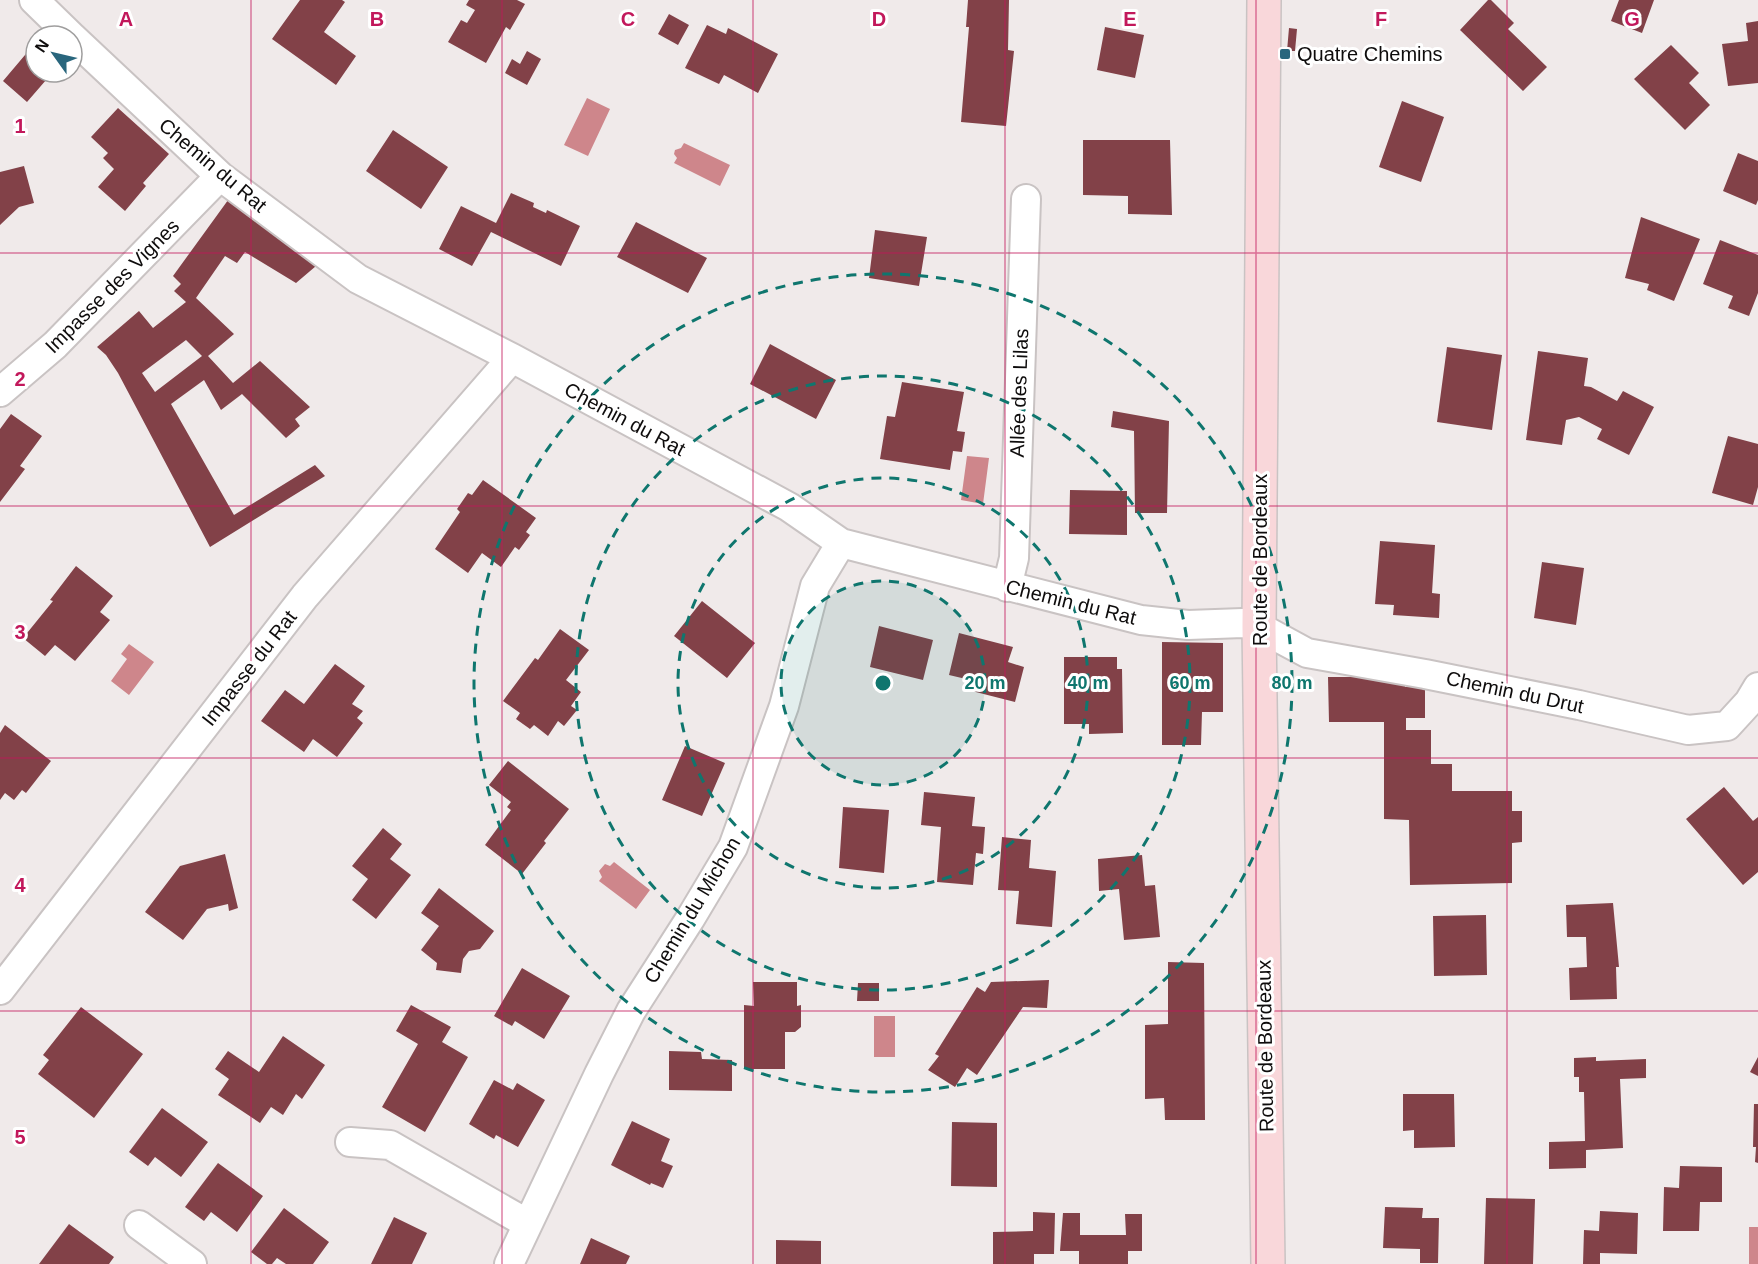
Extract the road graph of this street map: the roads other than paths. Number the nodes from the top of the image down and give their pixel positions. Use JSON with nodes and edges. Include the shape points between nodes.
{"nodes":[{"id":1,"x":34,"y":0,"type":"edge"},
{"id":2,"x":1264,"y":0,"type":"edge"},
{"id":3,"x":59,"y":24,"type":"edge"},
{"id":4,"x":84,"y":47,"type":"edge"},
{"id":5,"x":220,"y":176,"type":"junction"},
{"id":6,"x":1026,"y":199,"type":"dead end"},
{"id":7,"x":512,"y":358,"type":"junction"},
{"id":8,"x":0,"y":392,"type":"edge"},
{"id":9,"x":842,"y":543,"type":"junction"},
{"id":10,"x":1007,"y":587,"type":"junction"},
{"id":11,"x":1259,"y":627,"type":"junction"},
{"id":12,"x":1758,"y":687,"type":"edge"},
{"id":13,"x":0,"y":990,"type":"edge"},
{"id":14,"x":350,"y":1142,"type":"dead end"},
{"id":15,"x":528,"y":1224,"type":"junction"},
{"id":16,"x":139,"y":1226,"type":"dead end"},
{"id":17,"x":192,"y":1264,"type":"edge"},
{"id":18,"x":509,"y":1264,"type":"edge"},
{"id":19,"x":1268,"y":1264,"type":"edge"}],
"edges":[{"from":1,"to":3,"type":"street","name":"Chemin du Rat"},
{"from":2,"to":11,"type":"main road","name":"Route de Bordeaux"},
{"from":4,"to":5,"type":"street","name":"Chemin du Rat"},
{"from":5,"to":7,"type":"street","name":"Chemin du Rat","via":[[358,279]]},
{"from":5,"to":8,"type":"street","name":"Impasse des Vignes","via":[[55,345]]},
{"from":6,"to":10,"type":"street","name":"Allée des Lilas","via":[[1014,558]]},
{"from":7,"to":9,"type":"street","name":"Chemin du Rat","via":[[789,507]]},
{"from":7,"to":13,"type":"street","name":"Impasse du Rat","via":[[305,596]]},
{"from":9,"to":10,"type":"street","name":"Chemin du Rat"},
{"from":9,"to":15,"type":"street","name":"Chemin du Michon","via":[[815,586],[784,706],[733,847],[632,1011]]},
{"from":10,"to":11,"type":"street","name":"Chemin du Rat","via":[[1141,620],[1188,625],[1243,623]]},
{"from":11,"to":12,"type":"street","name":"Chemin du Drut","via":[[1307,653],[1557,700],[1688,730],[1727,726]]},
{"from":11,"to":19,"type":"main road","name":"Route de Bordeaux"},
{"from":14,"to":15,"type":"street","via":[[390,1145]]},
{"from":15,"to":18,"type":"street","name":"Chemin du Michon"},
{"from":16,"to":17,"type":"street"}]}
